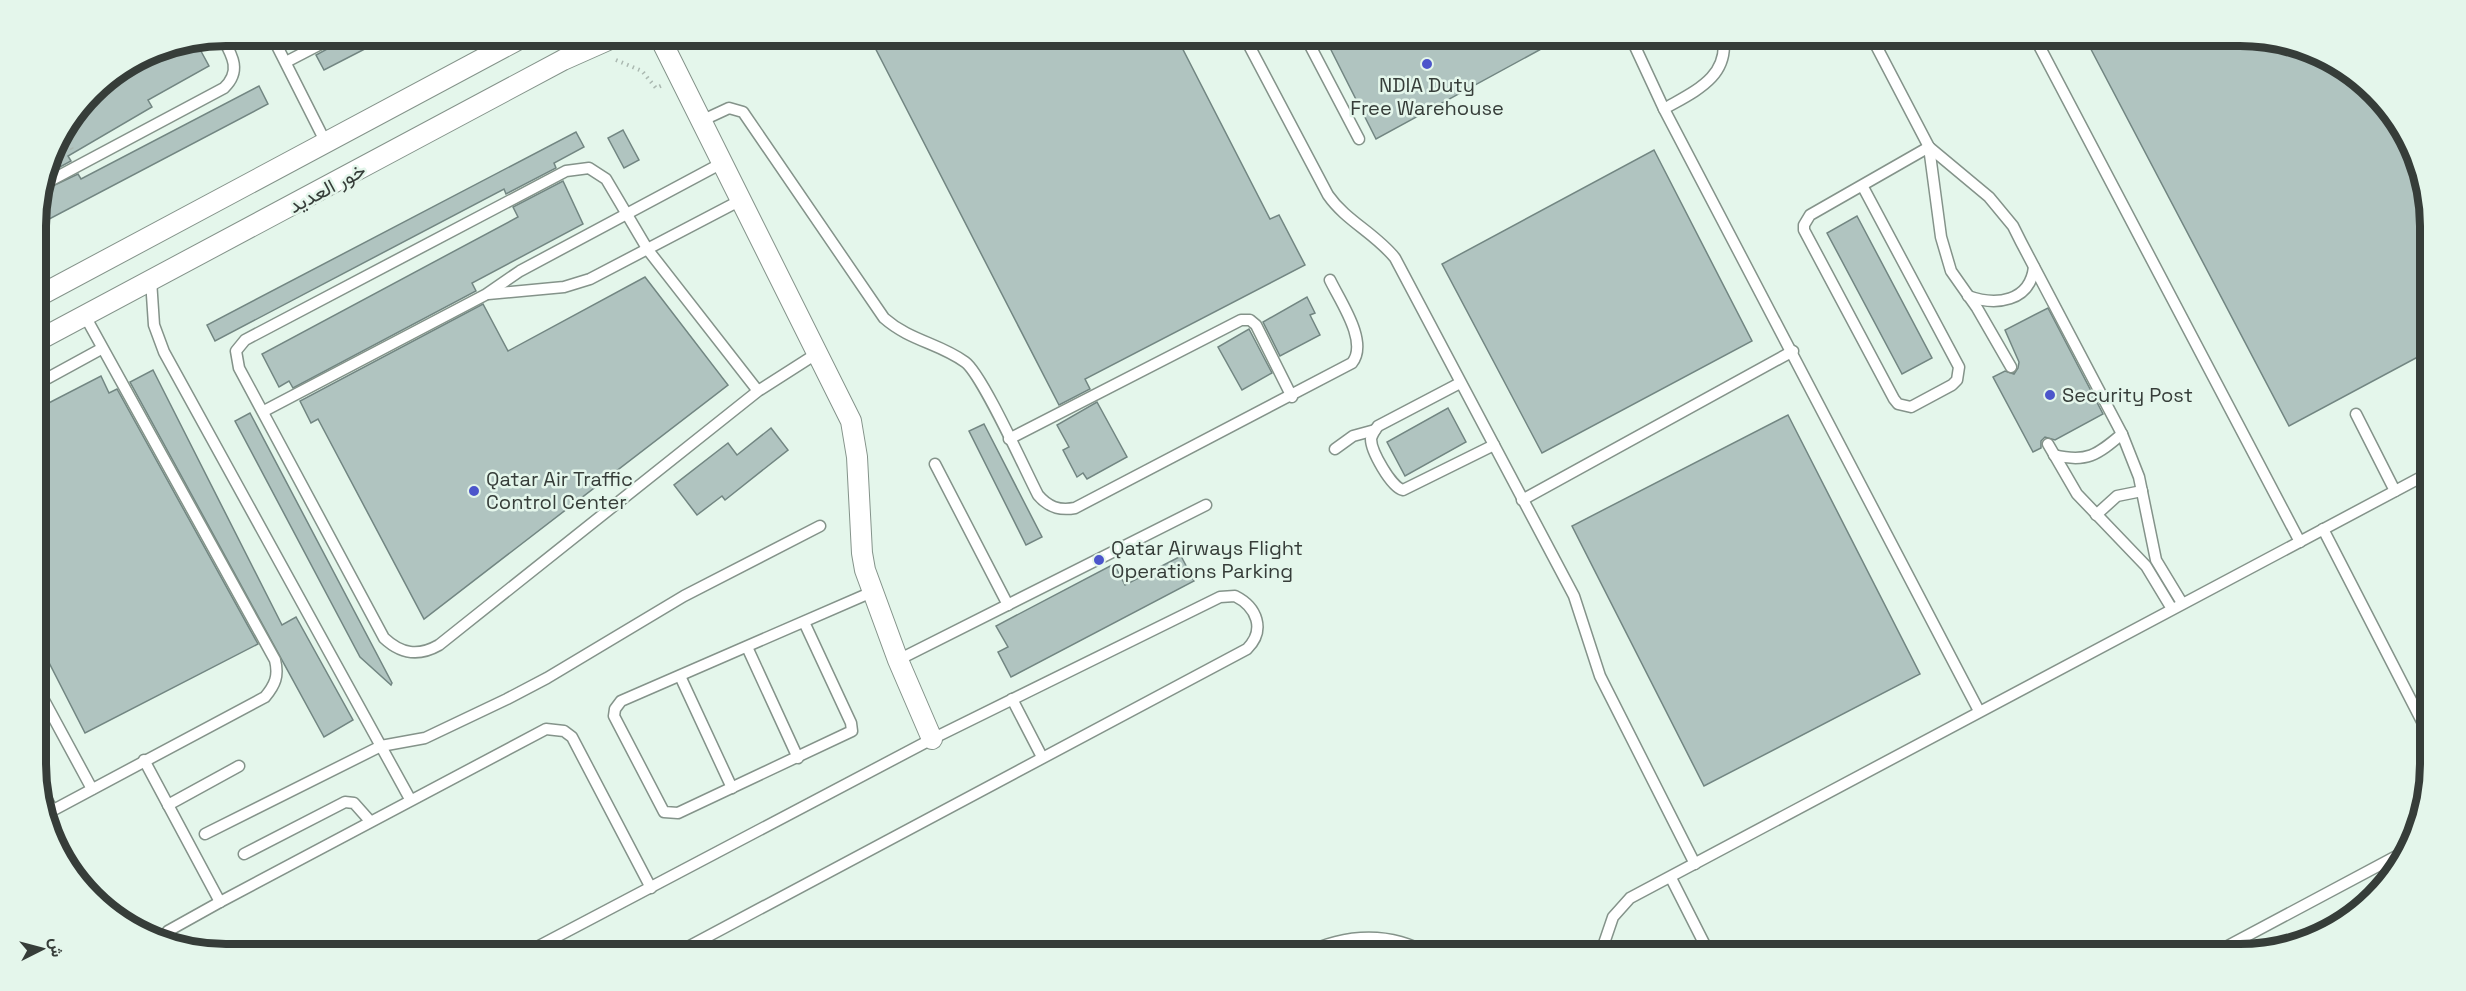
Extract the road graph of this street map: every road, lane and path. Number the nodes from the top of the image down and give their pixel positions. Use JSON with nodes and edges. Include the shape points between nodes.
{"nodes":[{"id":1,"x":226,"y":47,"type":"edge"},
{"id":2,"x":278,"y":47,"type":"edge"},
{"id":3,"x":315,"y":47,"type":"edge"},
{"id":4,"x":505,"y":47,"type":"edge"},
{"id":5,"x":592,"y":47,"type":"edge"},
{"id":6,"x":665,"y":47,"type":"edge"},
{"id":7,"x":690,"y":47,"type":"edge"},
{"id":8,"x":1250,"y":47,"type":"edge"},
{"id":9,"x":1311,"y":47,"type":"edge"},
{"id":10,"x":1635,"y":47,"type":"edge"},
{"id":11,"x":1725,"y":47,"type":"edge"},
{"id":12,"x":1877,"y":47,"type":"edge"},
{"id":13,"x":2040,"y":47,"type":"edge"},
{"id":14,"x":610,"y":60,"type":"dead end"},
{"id":15,"x":286,"y":62,"type":"junction"},
{"id":16,"x":680,"y":77,"type":"junction"},
{"id":17,"x":1664,"y":109,"type":"junction"},
{"id":18,"x":701,"y":121,"type":"junction"},
{"id":19,"x":1359,"y":139,"type":"dead end"},
{"id":20,"x":68,"y":141,"type":"edge"},
{"id":21,"x":326,"y":143,"type":"junction"},
{"id":22,"x":1929,"y":147,"type":"junction"},
{"id":23,"x":722,"y":162,"type":"junction"},
{"id":24,"x":81,"y":165,"type":"junction"},
{"id":25,"x":53,"y":179,"type":"edge"},
{"id":26,"x":1863,"y":186,"type":"junction"},
{"id":27,"x":741,"y":200,"type":"junction"},
{"id":28,"x":627,"y":212,"type":"junction"},
{"id":29,"x":648,"y":250,"type":"junction"},
{"id":30,"x":2034,"y":266,"type":"junction"},
{"id":31,"x":151,"y":280,"type":"junction"},
{"id":32,"x":1330,"y":280,"type":"dead end"},
{"id":33,"x":47,"y":292,"type":"edge"},
{"id":34,"x":485,"y":295,"type":"junction"},
{"id":35,"x":1968,"y":296,"type":"junction"},
{"id":36,"x":85,"y":316,"type":"junction"},
{"id":37,"x":47,"y":336,"type":"edge"},
{"id":38,"x":101,"y":349,"type":"junction"},
{"id":39,"x":1793,"y":351,"type":"junction"},
{"id":40,"x":816,"y":354,"type":"junction"},
{"id":41,"x":2011,"y":367,"type":"dead end"},
{"id":42,"x":47,"y":379,"type":"edge"},
{"id":43,"x":1460,"y":383,"type":"junction"},
{"id":44,"x":758,"y":391,"type":"junction"},
{"id":45,"x":1292,"y":397,"type":"junction"},
{"id":46,"x":264,"y":411,"type":"junction"},
{"id":47,"x":2356,"y":414,"type":"dead end"},
{"id":48,"x":1375,"y":430,"type":"junction"},
{"id":49,"x":2122,"y":434,"type":"junction"},
{"id":50,"x":1009,"y":439,"type":"junction"},
{"id":51,"x":2048,"y":444,"type":"dead end"},
{"id":52,"x":1494,"y":445,"type":"junction"},
{"id":53,"x":1335,"y":450,"type":"dead end"},
{"id":54,"x":2054,"y":455,"type":"junction"},
{"id":55,"x":935,"y":464,"type":"dead end"},
{"id":56,"x":2420,"y":478,"type":"edge"},
{"id":57,"x":2142,"y":491,"type":"junction"},
{"id":58,"x":2395,"y":491,"type":"junction"},
{"id":59,"x":1522,"y":500,"type":"junction"},
{"id":60,"x":1206,"y":505,"type":"dead end"},
{"id":61,"x":2096,"y":515,"type":"junction"},
{"id":62,"x":820,"y":526,"type":"dead end"},
{"id":63,"x":2323,"y":529,"type":"junction"},
{"id":64,"x":2300,"y":542,"type":"junction"},
{"id":65,"x":872,"y":592,"type":"junction"},
{"id":66,"x":2182,"y":603,"type":"junction"},
{"id":67,"x":1008,"y":605,"type":"junction"},
{"id":68,"x":2172,"y":609,"type":"junction"},
{"id":69,"x":804,"y":622,"type":"junction"},
{"id":70,"x":747,"y":647,"type":"junction"},
{"id":71,"x":898,"y":660,"type":"junction"},
{"id":72,"x":680,"y":676,"type":"junction"},
{"id":73,"x":1012,"y":699,"type":"junction"},
{"id":74,"x":47,"y":706,"type":"edge"},
{"id":75,"x":1979,"y":711,"type":"junction"},
{"id":76,"x":2420,"y":718,"type":"edge"},
{"id":77,"x":932,"y":739,"type":"junction"},
{"id":78,"x":381,"y":746,"type":"junction"},
{"id":79,"x":1042,"y":757,"type":"junction"},
{"id":80,"x":798,"y":758,"type":"junction"},
{"id":81,"x":144,"y":760,"type":"junction"},
{"id":82,"x":239,"y":766,"type":"dead end"},
{"id":83,"x":732,"y":788,"type":"junction"},
{"id":84,"x":92,"y":789,"type":"junction"},
{"id":85,"x":410,"y":799,"type":"junction"},
{"id":86,"x":168,"y":806,"type":"junction"},
{"id":87,"x":52,"y":809,"type":"edge"},
{"id":88,"x":370,"y":821,"type":"junction"},
{"id":89,"x":205,"y":834,"type":"dead end"},
{"id":90,"x":244,"y":854,"type":"dead end"},
{"id":91,"x":2393,"y":858,"type":"edge"},
{"id":92,"x":1695,"y":864,"type":"junction"},
{"id":93,"x":1671,"y":878,"type":"junction"},
{"id":94,"x":651,"y":888,"type":"junction"},
{"id":95,"x":220,"y":902,"type":"junction"},
{"id":96,"x":166,"y":934,"type":"edge"},
{"id":97,"x":543,"y":944,"type":"edge"},
{"id":98,"x":694,"y":944,"type":"edge"},
{"id":99,"x":1324,"y":944,"type":"edge"},
{"id":100,"x":1405,"y":944,"type":"edge"},
{"id":101,"x":1603,"y":944,"type":"edge"},
{"id":102,"x":1704,"y":944,"type":"edge"},
{"id":103,"x":2232,"y":944,"type":"edge"}],
"edges":[{"from":1,"to":24,"type":"lane","via":[[235,66],[231,81],[224,88]]},
{"from":2,"to":15,"type":"lane"},
{"from":3,"to":15,"type":"lane"},
{"from":4,"to":21,"type":"street","name":"خور العديد"},
{"from":5,"to":31,"type":"street","name":"خور العديد"},
{"from":6,"to":16,"type":"street"},
{"from":7,"to":16,"type":"path","via":[[696,68]]},
{"from":8,"to":43,"type":"lane","via":[[1328,195],[1342,213],[1380,240],[1395,258]]},
{"from":9,"to":19,"type":"lane"},
{"from":10,"to":17,"type":"lane"},
{"from":11,"to":17,"type":"lane","via":[[1715,76]]},
{"from":12,"to":22,"type":"lane"},
{"from":13,"to":64,"type":"lane"},
{"from":14,"to":16,"type":"path","via":[[632,64],[657,88]]},
{"from":15,"to":21,"type":"lane"},
{"from":16,"to":18,"type":"street"},
{"from":17,"to":39,"type":"lane"},
{"from":18,"to":23,"type":"street"},
{"from":18,"to":50,"type":"lane","via":[[729,108],[743,112],[884,318],[907,336],[974,369]]},
{"from":20,"to":24,"type":"path"},
{"from":21,"to":33,"type":"street","name":"خور العديد"},
{"from":22,"to":26,"type":"lane"},
{"from":22,"to":30,"type":"lane","via":[[2001,210]]},
{"from":22,"to":35,"type":"lane","via":[[1941,237],[1951,271]]},
{"from":23,"to":27,"type":"street"},
{"from":23,"to":28,"type":"lane"},
{"from":24,"to":25,"type":"lane"},
{"from":26,"to":26,"type":"lane","via":[[1810,215],[1804,230],[1894,399],[1911,407],[1952,385],[1959,368]]},
{"from":27,"to":29,"type":"lane"},
{"from":27,"to":40,"type":"street"},
{"from":28,"to":29,"type":"lane"},
{"from":28,"to":34,"type":"lane","via":[[520,271]]},
{"from":28,"to":46,"type":"lane","via":[[600,173],[578,168],[566,171],[245,340],[236,351],[236,360]]},
{"from":29,"to":34,"type":"lane","via":[[577,284]]},
{"from":29,"to":44,"type":"lane"},
{"from":30,"to":35,"type":"lane","via":[[2029,285],[2010,299],[1990,303]]},
{"from":30,"to":49,"type":"lane"},
{"from":31,"to":36,"type":"street","name":"خور العديد"},
{"from":31,"to":78,"type":"lane","via":[[154,326],[164,352]]},
{"from":32,"to":45,"type":"lane","via":[[1359,341],[1358,353],[1347,367]]},
{"from":34,"to":46,"type":"lane"},
{"from":35,"to":41,"type":"lane"},
{"from":36,"to":37,"type":"street","name":"خور العديد"},
{"from":36,"to":38,"type":"lane"},
{"from":38,"to":42,"type":"lane"},
{"from":38,"to":81,"type":"lane","via":[[278,671],[265,697]]},
{"from":39,"to":59,"type":"lane"},
{"from":39,"to":75,"type":"lane"},
{"from":40,"to":44,"type":"lane"},
{"from":40,"to":65,"type":"street","via":[[854,433],[862,553]]},
{"from":43,"to":48,"type":"lane"},
{"from":43,"to":52,"type":"lane"},
{"from":44,"to":46,"type":"lane","via":[[439,645],[416,654],[404,652],[384,638]]},
{"from":45,"to":50,"type":"lane","via":[[1075,508],[1050,506],[1038,495]]},
{"from":45,"to":50,"type":"lane","via":[[1256,326],[1250,320],[1241,320]]},
{"from":47,"to":58,"type":"lane"},
{"from":48,"to":52,"type":"lane","via":[[1373,449],[1392,483],[1403,490]]},
{"from":48,"to":53,"type":"lane","via":[[1353,436]]},
{"from":49,"to":54,"type":"lane","via":[[2094,456],[2083,459]]},
{"from":49,"to":57,"type":"lane"},
{"from":51,"to":54,"type":"lane"},
{"from":52,"to":59,"type":"lane"},
{"from":54,"to":61,"type":"lane","via":[[2077,494]]},
{"from":55,"to":67,"type":"lane"},
{"from":56,"to":58,"type":"lane"},
{"from":57,"to":61,"type":"lane","via":[[2117,496]]},
{"from":57,"to":66,"type":"lane","via":[[2156,560]]},
{"from":58,"to":63,"type":"lane"},
{"from":59,"to":92,"type":"lane","via":[[1574,596],[1600,676]]},
{"from":60,"to":67,"type":"lane"},
{"from":61,"to":68,"type":"lane","via":[[2146,566]]},
{"from":62,"to":78,"type":"lane","via":[[684,596],[507,699],[425,738]]},
{"from":63,"to":64,"type":"lane"},
{"from":63,"to":76,"type":"lane"},
{"from":64,"to":66,"type":"lane"},
{"from":65,"to":69,"type":"lane"},
{"from":65,"to":71,"type":"street"},
{"from":66,"to":68,"type":"lane"},
{"from":67,"to":71,"type":"lane"},
{"from":68,"to":75,"type":"lane"},
{"from":69,"to":70,"type":"lane"},
{"from":69,"to":80,"type":"lane","via":[[853,727],[848,734]]},
{"from":70,"to":72,"type":"lane"},
{"from":70,"to":80,"type":"lane"},
{"from":71,"to":77,"type":"street"},
{"from":72,"to":83,"type":"lane"},
{"from":72,"to":83,"type":"lane","via":[[621,701],[614,716],[664,812],[678,813]]},
{"from":73,"to":77,"type":"lane"},
{"from":73,"to":79,"type":"lane"},
{"from":73,"to":79,"type":"lane","via":[[1220,597],[1244,600],[1256,616],[1256,636],[1247,648]]},
{"from":74,"to":84,"type":"lane"},
{"from":75,"to":92,"type":"lane"},
{"from":77,"to":94,"type":"lane"},
{"from":78,"to":85,"type":"lane"},
{"from":78,"to":89,"type":"lane"},
{"from":79,"to":98,"type":"lane"},
{"from":80,"to":83,"type":"lane"},
{"from":81,"to":84,"type":"lane"},
{"from":81,"to":86,"type":"lane"},
{"from":82,"to":86,"type":"lane"},
{"from":84,"to":87,"type":"lane"},
{"from":85,"to":88,"type":"lane"},
{"from":85,"to":94,"type":"lane","via":[[546,729],[564,730],[572,738]]},
{"from":86,"to":95,"type":"lane"},
{"from":88,"to":90,"type":"lane","via":[[358,806],[345,802]]},
{"from":88,"to":95,"type":"lane"},
{"from":91,"to":103,"type":"lane"},
{"from":92,"to":93,"type":"lane"},
{"from":93,"to":101,"type":"lane","via":[[1620,907]]},
{"from":93,"to":102,"type":"lane"},
{"from":94,"to":97,"type":"lane"},
{"from":95,"to":96,"type":"lane"},
{"from":99,"to":100,"type":"lane","via":[[1358,936]]}]}
